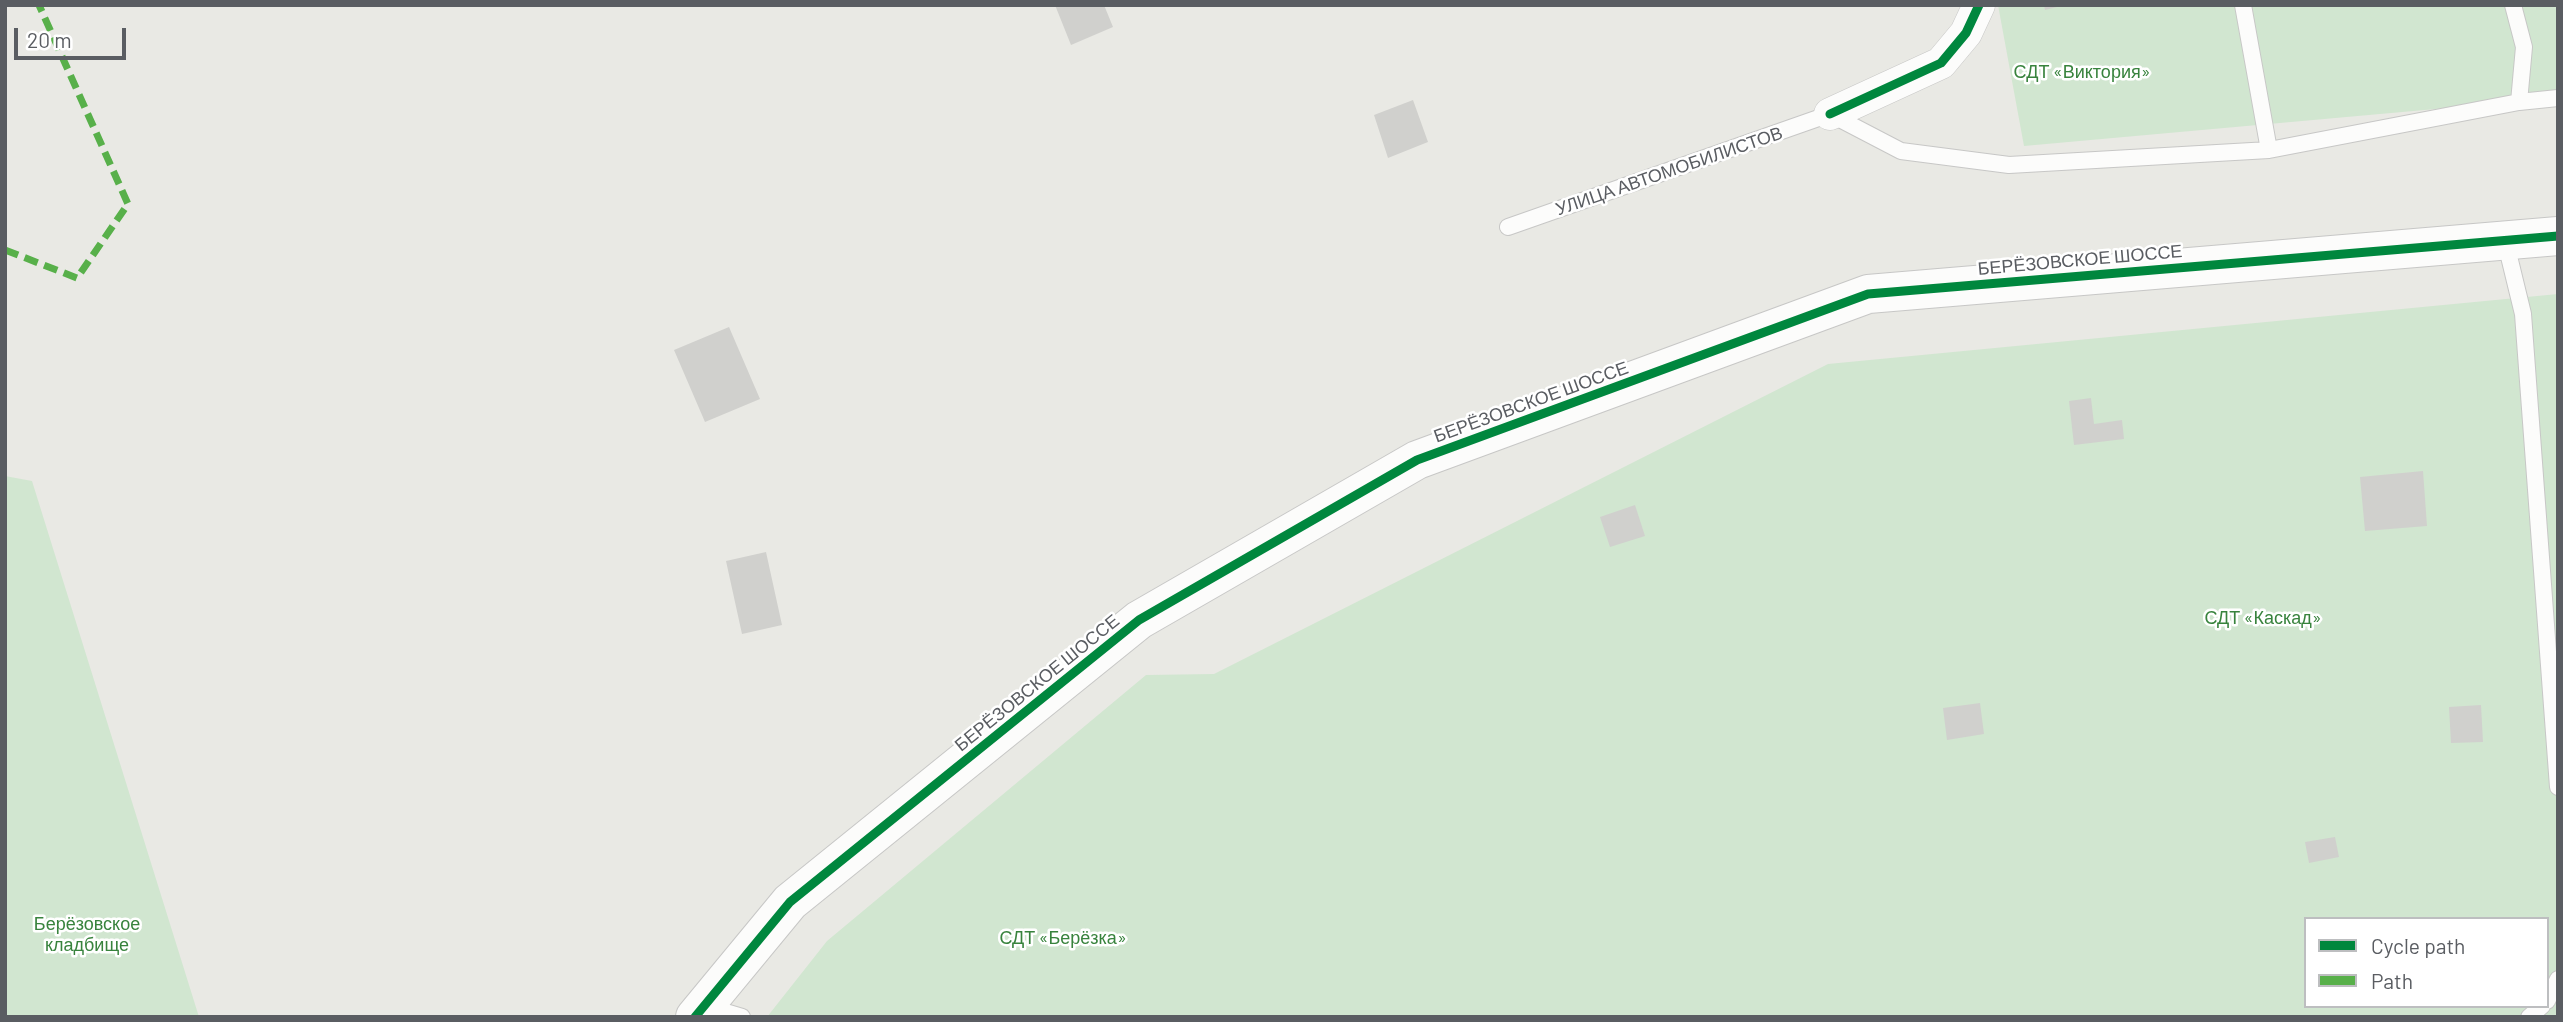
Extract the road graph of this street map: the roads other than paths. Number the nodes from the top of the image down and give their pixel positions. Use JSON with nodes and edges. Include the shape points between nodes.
{"nodes":[{"id":1,"x":1979,"y":5,"type":"edge"},
{"id":2,"x":2244,"y":5,"type":"edge"},
{"id":3,"x":2513,"y":5,"type":"edge"},
{"id":4,"x":2558,"y":98,"type":"edge"},
{"id":5,"x":2519,"y":102,"type":"junction"},
{"id":6,"x":1830,"y":114,"type":"junction"},
{"id":7,"x":2269,"y":149,"type":"junction"},
{"id":8,"x":1508,"y":227,"type":"dead end"},
{"id":9,"x":2558,"y":236,"type":"edge"},
{"id":10,"x":2505,"y":240,"type":"junction"},
{"id":11,"x":2558,"y":787,"type":"edge"},
{"id":12,"x":2558,"y":979,"type":"edge"},
{"id":13,"x":2549,"y":997,"type":"edge"},
{"id":14,"x":700,"y":1011,"type":"edge"},
{"id":15,"x":742,"y":1017,"type":"edge"}],
"edges":[{"from":1,"to":6,"type":"street","via":[[1966,33],[1941,63]]},
{"from":2,"to":7,"type":"lane"},
{"from":3,"to":5,"type":"lane","via":[[2524,47]]},
{"from":4,"to":5,"type":"lane"},
{"from":5,"to":7,"type":"lane"},
{"from":6,"to":7,"type":"lane","via":[[1901,151],[2008,165]]},
{"from":6,"to":8,"type":"lane","name":"УЛИЦА АВТОМОБИЛИСТОВ"},
{"from":9,"to":10,"type":"street","name":"БЕРЁЗОВСКОЕ ШОССЕ"},
{"from":10,"to":11,"type":"lane","via":[[2523,314]]},
{"from":10,"to":14,"type":"street","name":"БЕРЁЗОВСКОЕ ШОССЕ","via":[[1868,294],[1417,460],[1139,621],[790,902]]},
{"from":12,"to":13,"type":"lane"},
{"from":14,"to":15,"type":"lane"}]}
